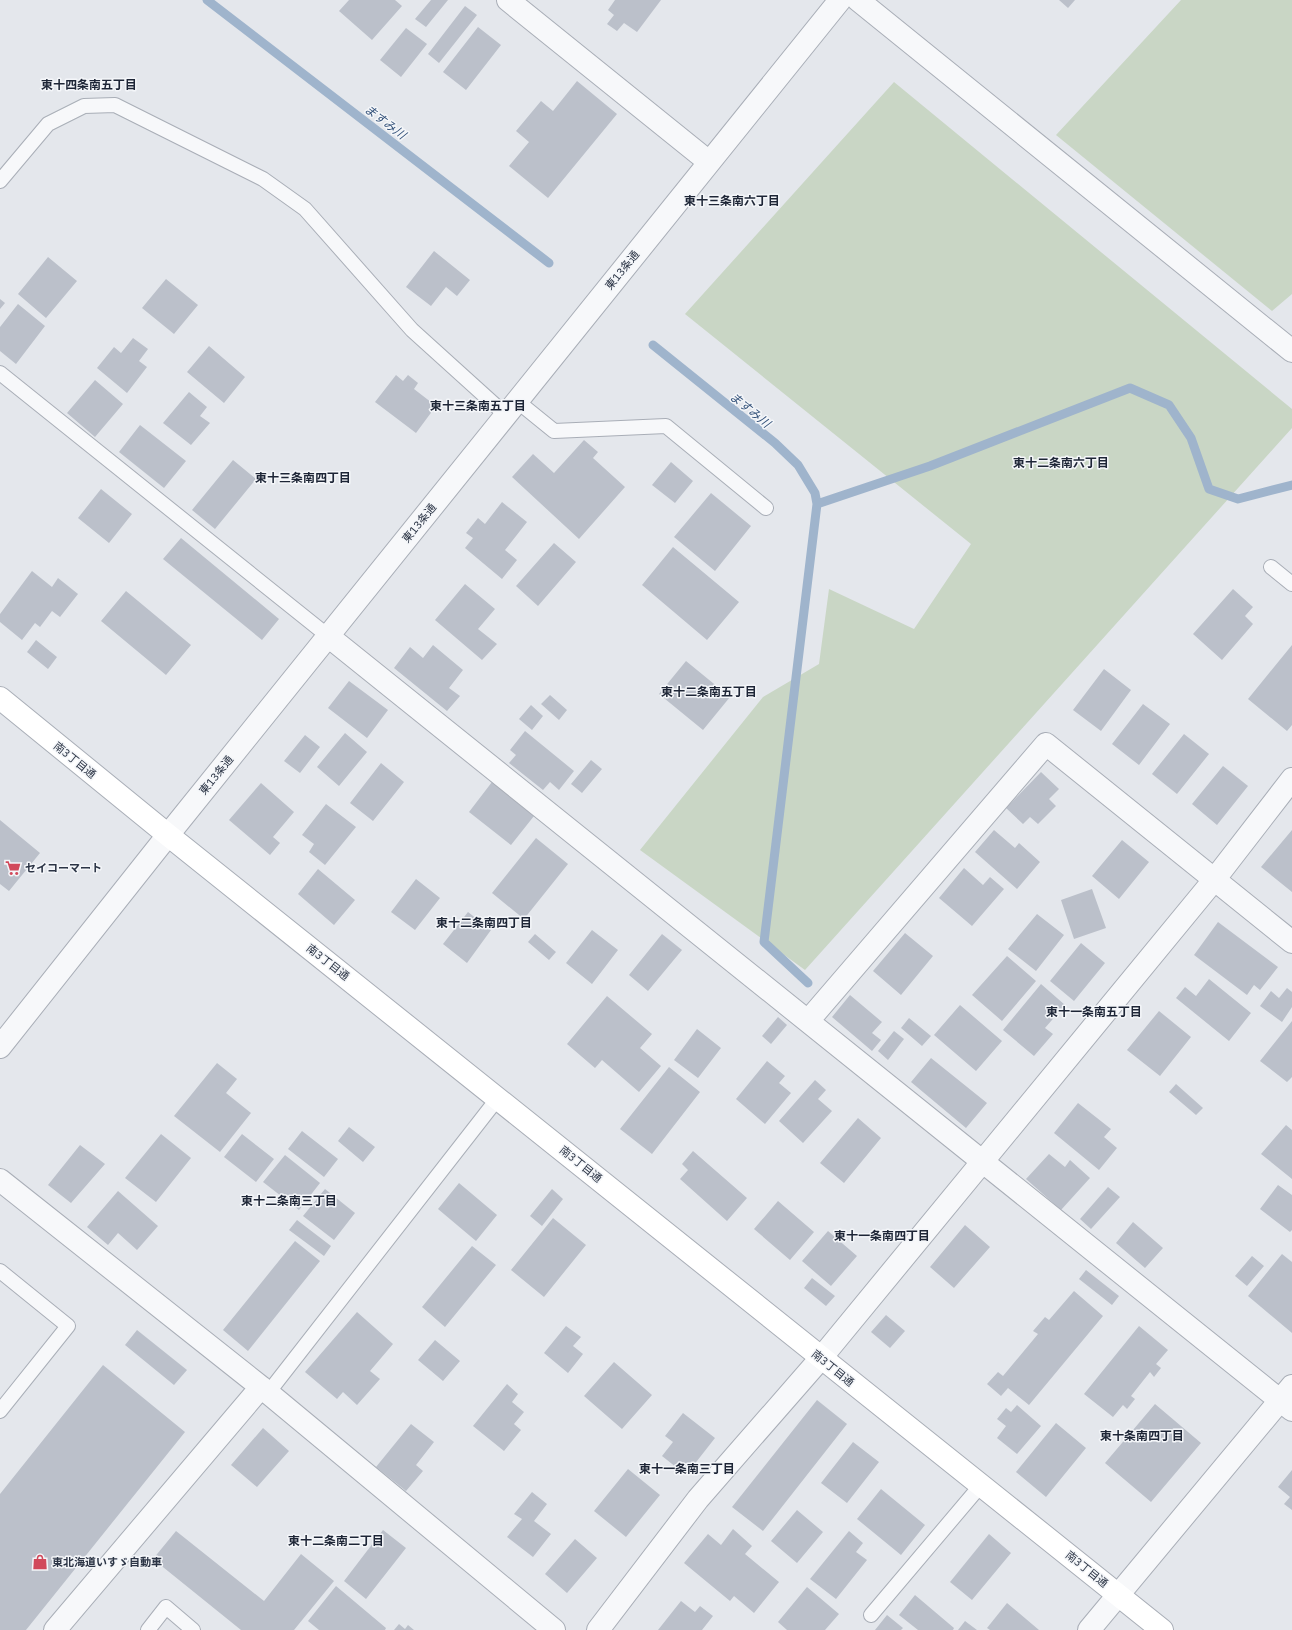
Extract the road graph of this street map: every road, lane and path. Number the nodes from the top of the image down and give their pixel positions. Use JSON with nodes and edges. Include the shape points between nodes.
{"nodes":[{"id":1,"x":508,"y":0,"type":"edge"},
{"id":2,"x":840,"y":0,"type":"edge"},
{"id":3,"x":858,"y":0,"type":"edge"},
{"id":4,"x":709,"y":162,"type":"junction"},
{"id":5,"x":0,"y":181,"type":"edge"},
{"id":6,"x":1292,"y":351,"type":"edge"},
{"id":7,"x":0,"y":373,"type":"edge"},
{"id":8,"x":511,"y":408,"type":"junction"},
{"id":9,"x":766,"y":508,"type":"dead end"},
{"id":10,"x":1271,"y":567,"type":"dead end"},
{"id":11,"x":1292,"y":584,"type":"edge"},
{"id":12,"x":328,"y":636,"type":"junction"},
{"id":13,"x":0,"y":698,"type":"edge"},
{"id":14,"x":1292,"y":779,"type":"edge"},
{"id":15,"x":168,"y":835,"type":"junction"},
{"id":16,"x":1214,"y":880,"type":"junction"},
{"id":17,"x":1292,"y":942,"type":"edge"},
{"id":18,"x":808,"y":1021,"type":"junction"},
{"id":19,"x":0,"y":1047,"type":"edge"},
{"id":20,"x":498,"y":1098,"type":"junction"},
{"id":21,"x":982,"y":1162,"type":"junction"},
{"id":22,"x":0,"y":1180,"type":"edge"},
{"id":23,"x":0,"y":1271,"type":"edge"},
{"id":24,"x":821,"y":1358,"type":"junction"},
{"id":25,"x":264,"y":1390,"type":"junction"},
{"id":26,"x":1288,"y":1399,"type":"edge"},
{"id":27,"x":0,"y":1411,"type":"edge"},
{"id":28,"x":981,"y":1485,"type":"junction"},
{"id":29,"x":1119,"y":1594,"type":"junction"},
{"id":30,"x":870,"y":1615,"type":"dead end"},
{"id":31,"x":529,"y":1623,"type":"edge"},
{"id":32,"x":56,"y":1630,"type":"edge"},
{"id":33,"x":148,"y":1630,"type":"edge"},
{"id":34,"x":193,"y":1630,"type":"edge"},
{"id":35,"x":554,"y":1630,"type":"edge"},
{"id":36,"x":598,"y":1630,"type":"edge"},
{"id":37,"x":1089,"y":1630,"type":"edge"},
{"id":38,"x":1162,"y":1630,"type":"edge"}],
"edges":[{"from":1,"to":4,"type":"street"},
{"from":2,"to":4,"type":"street","name":"東13条通"},
{"from":3,"to":6,"type":"street"},
{"from":4,"to":8,"type":"street","name":"東13条通"},
{"from":5,"to":8,"type":"lane","via":[[48,124],[84,106],[115,105],[264,179],[305,209],[412,330]]},
{"from":7,"to":12,"type":"lane"},
{"from":8,"to":9,"type":"lane","via":[[554,431],[666,426]]},
{"from":8,"to":12,"type":"street","name":"東13条通"},
{"from":10,"to":11,"type":"lane"},
{"from":12,"to":15,"type":"street","name":"東13条通"},
{"from":12,"to":18,"type":"street"},
{"from":13,"to":15,"type":"street","name":"南3丁目通"},
{"from":14,"to":16,"type":"street"},
{"from":15,"to":19,"type":"street","name":"東13条通"},
{"from":15,"to":20,"type":"street","name":"南3丁目通"},
{"from":16,"to":17,"type":"street"},
{"from":16,"to":18,"type":"street","via":[[1046,744]]},
{"from":16,"to":21,"type":"street"},
{"from":18,"to":21,"type":"street"},
{"from":20,"to":24,"type":"street","name":"南3丁目通"},
{"from":20,"to":25,"type":"lane"},
{"from":21,"to":24,"type":"street"},
{"from":21,"to":26,"type":"street"},
{"from":22,"to":25,"type":"street"},
{"from":23,"to":27,"type":"lane","via":[[68,1326]]},
{"from":24,"to":28,"type":"street","name":"南3丁目通"},
{"from":24,"to":36,"type":"street","via":[[698,1499]]},
{"from":25,"to":31,"type":"street"},
{"from":25,"to":32,"type":"street"},
{"from":26,"to":29,"type":"street"},
{"from":28,"to":29,"type":"street","name":"南3丁目通"},
{"from":28,"to":30,"type":"lane"},
{"from":29,"to":37,"type":"street"},
{"from":29,"to":38,"type":"street","name":"南3丁目通"},
{"from":31,"to":35,"type":"street"},
{"from":33,"to":34,"type":"lane","via":[[166,1607]]}]}
